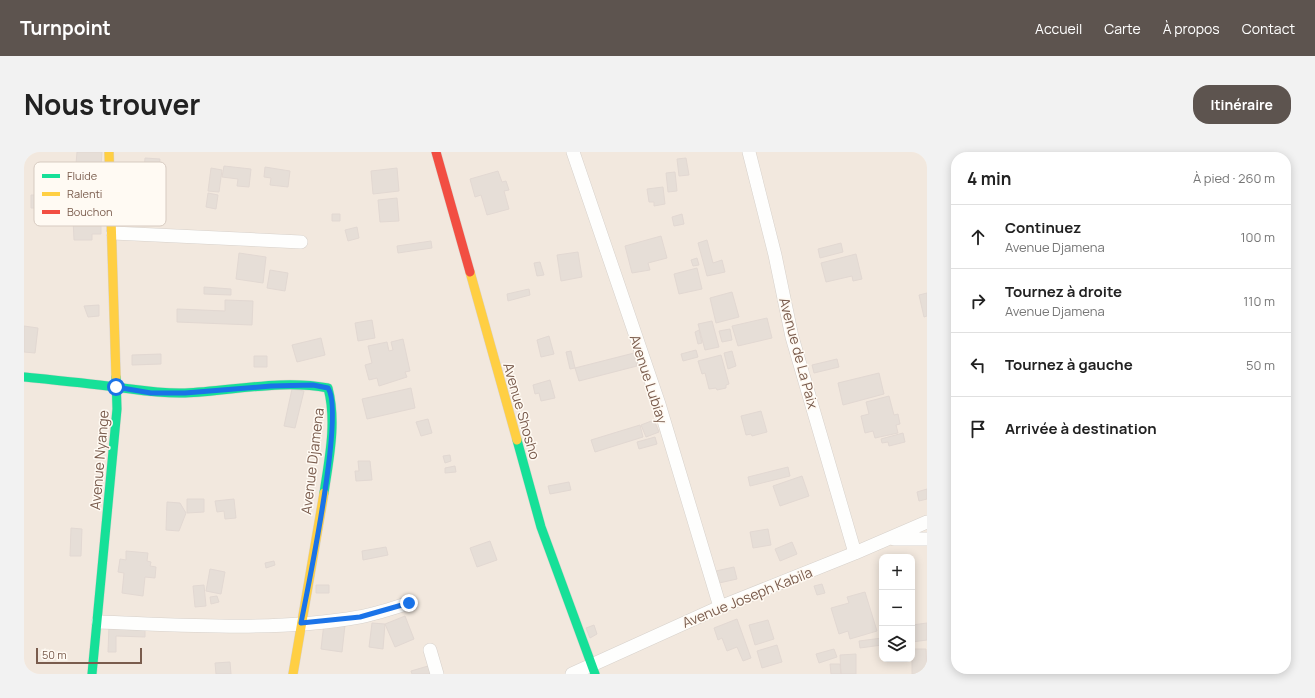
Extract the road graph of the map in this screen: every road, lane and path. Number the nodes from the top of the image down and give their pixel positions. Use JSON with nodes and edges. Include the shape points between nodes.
{"nodes":[{"id":1,"x":109,"y":152,"type":"edge"},
{"id":2,"x":436,"y":152,"type":"edge"},
{"id":3,"x":573,"y":152,"type":"edge"},
{"id":4,"x":749,"y":152,"type":"edge"},
{"id":5,"x":109,"y":162,"type":"edge"},
{"id":6,"x":113,"y":226,"type":"edge"},
{"id":7,"x":113,"y":233,"type":"junction"},
{"id":8,"x":301,"y":242,"type":"dead end"},
{"id":9,"x":24,"y":377,"type":"edge"},
{"id":10,"x":116,"y":387,"type":"junction"},
{"id":11,"x":927,"y":522,"type":"edge"},
{"id":12,"x":888,"y":539,"type":"junction"},
{"id":13,"x":927,"y":539,"type":"edge"},
{"id":14,"x":855,"y":553,"type":"junction"},
{"id":15,"x":409,"y":603,"type":"dead end"},
{"id":16,"x":720,"y":607,"type":"junction"},
{"id":17,"x":98,"y":622,"type":"junction"},
{"id":18,"x":301,"y":623,"type":"junction"},
{"id":19,"x":430,"y":650,"type":"dead end"},
{"id":20,"x":593,"y":669,"type":"edge"},
{"id":21,"x":92,"y":674,"type":"edge"},
{"id":22,"x":293,"y":674,"type":"edge"},
{"id":23,"x":437,"y":674,"type":"edge"},
{"id":24,"x":572,"y":674,"type":"edge"}],
"edges":[{"from":1,"to":5,"type":"street","name":"Avenue Nyange"},
{"from":2,"to":20,"type":"street","name":"Avenue Shosho","via":[[541,527]]},
{"from":3,"to":16,"type":"street","name":"Avenue Lubiay","via":[[658,404]]},
{"from":4,"to":14,"type":"street","name":"Avenue de La Paix","via":[[775,255],[792,337]]},
{"from":6,"to":7,"type":"street","name":"Avenue Nyange"},
{"from":7,"to":8,"type":"street"},
{"from":7,"to":10,"type":"street","name":"Avenue Nyange"},
{"from":9,"to":10,"type":"street","name":"Avenue Djamena"},
{"from":10,"to":17,"type":"street","name":"Avenue Nyange","via":[[118,408]]},
{"from":10,"to":18,"type":"street","name":"Avenue Djamena","via":[[151,393],[271,386],[313,385],[328,388],[332,394],[333,405],[328,462],[316,546]]},
{"from":11,"to":12,"type":"street"},
{"from":12,"to":13,"type":"street","name":"Avenue Joseph Kabila"},
{"from":12,"to":14,"type":"street","name":"Avenue Joseph Kabila"},
{"from":14,"to":16,"type":"street","name":"Avenue Joseph Kabila"},
{"from":15,"to":18,"type":"street","via":[[360,617]]},
{"from":16,"to":20,"type":"street","name":"Avenue Joseph Kabila"},
{"from":17,"to":18,"type":"street","via":[[197,626]]},
{"from":17,"to":21,"type":"street","name":"Avenue Nyange"},
{"from":18,"to":22,"type":"street","name":"Avenue Djamena"},
{"from":19,"to":23,"type":"street"},
{"from":20,"to":24,"type":"street","name":"Avenue Joseph Kabila"}]}
